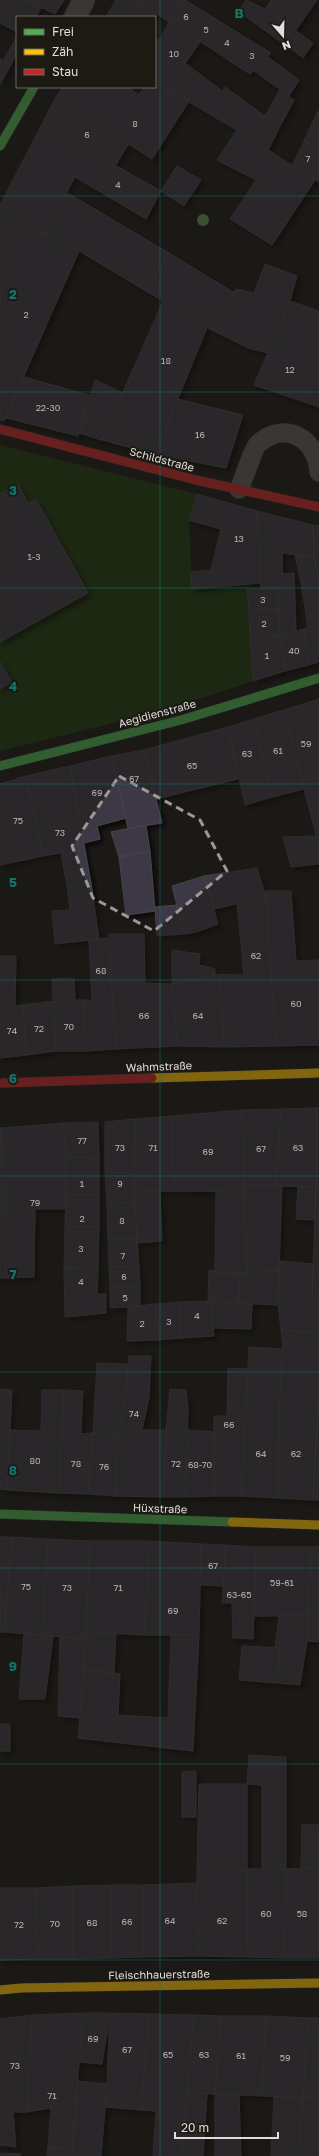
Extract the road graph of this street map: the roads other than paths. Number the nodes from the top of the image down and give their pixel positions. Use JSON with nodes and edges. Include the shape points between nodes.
{"nodes":[{"id":1,"x":84,"y":0,"type":"edge"},
{"id":2,"x":76,"y":16,"type":"edge"},
{"id":3,"x":33,"y":88,"type":"edge"},
{"id":4,"x":0,"y":146,"type":"edge"},
{"id":5,"x":0,"y":429,"type":"edge"},
{"id":6,"x":319,"y":472,"type":"edge"},
{"id":7,"x":239,"y":490,"type":"junction"},
{"id":8,"x":319,"y":508,"type":"edge"},
{"id":9,"x":319,"y":678,"type":"edge"},
{"id":10,"x":0,"y":766,"type":"edge"},
{"id":11,"x":319,"y":1073,"type":"edge"},
{"id":12,"x":0,"y":1083,"type":"edge"},
{"id":13,"x":0,"y":1514,"type":"edge"},
{"id":14,"x":319,"y":1525,"type":"edge"},
{"id":15,"x":319,"y":1983,"type":"edge"},
{"id":16,"x":0,"y":1990,"type":"edge"}],
"edges":[{"from":1,"to":2,"type":"street"},
{"from":3,"to":4,"type":"street"},
{"from":5,"to":7,"type":"street","name":"Schildstraße"},
{"from":6,"to":7,"type":"lane","via":[[313,449],[298,434],[279,432],[257,444]]},
{"from":7,"to":8,"type":"street","name":"Schildstraße"},
{"from":9,"to":10,"type":"street","name":"Aegidienstraße","via":[[181,720]]},
{"from":11,"to":12,"type":"street","name":"Wahmstraße"},
{"from":13,"to":14,"type":"street","name":"Hüxstraße"},
{"from":15,"to":16,"type":"street","name":"Fleischhauerstraße"}]}
